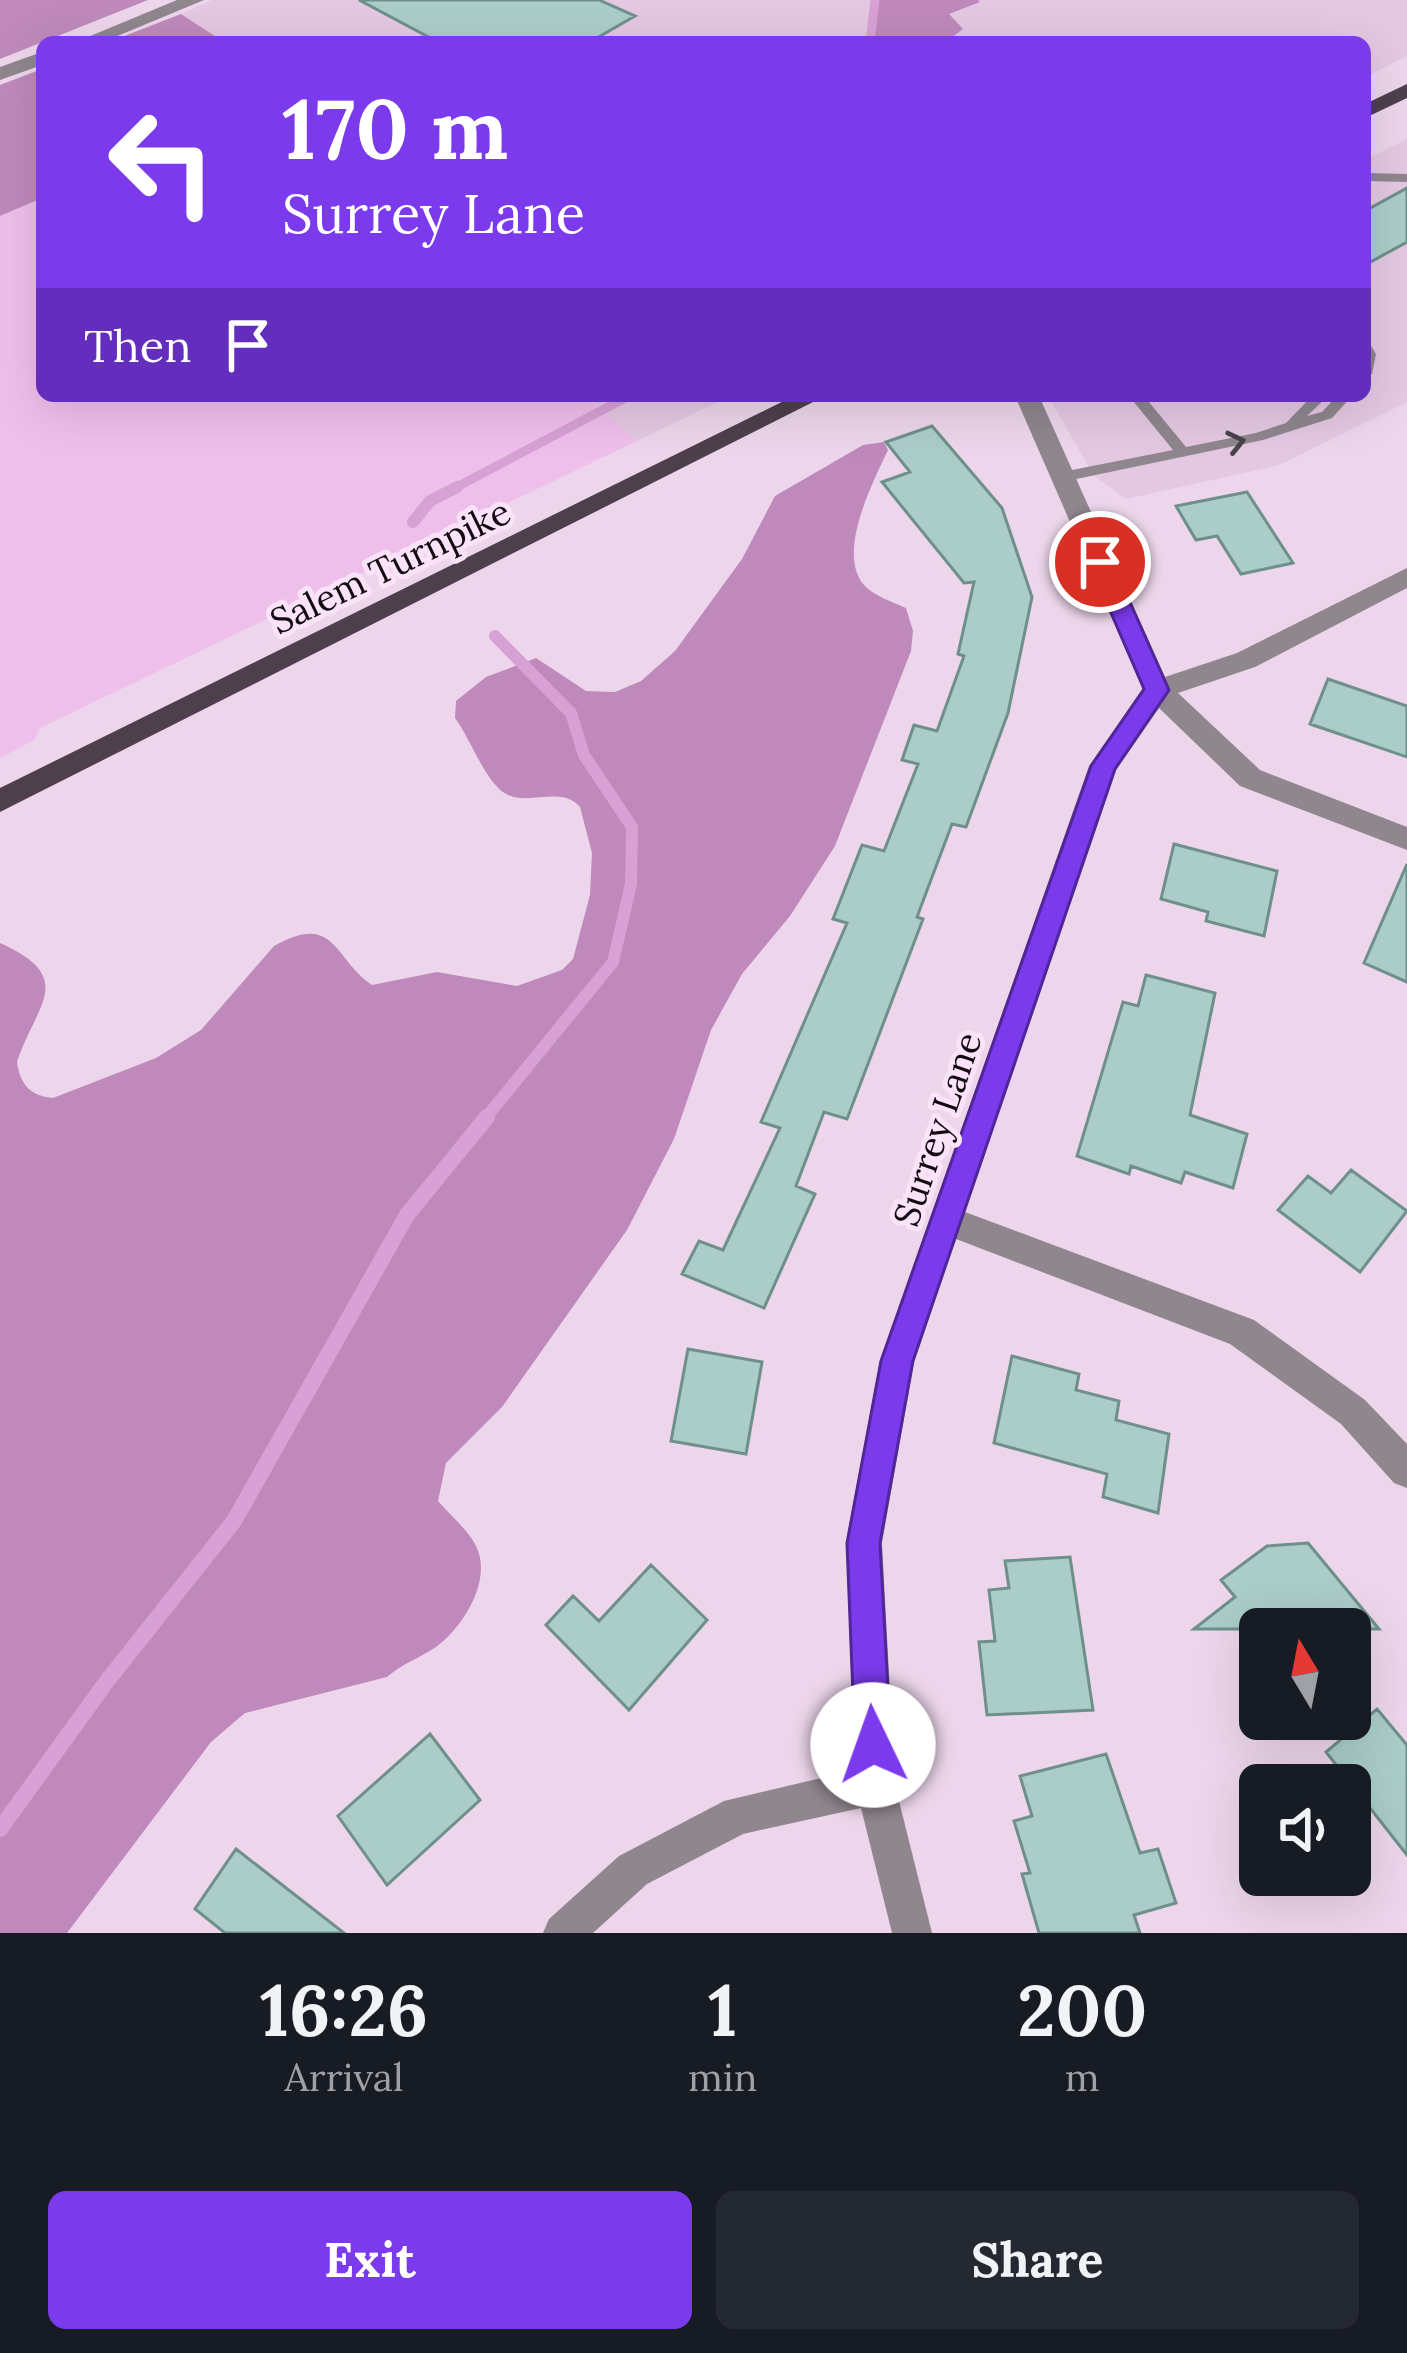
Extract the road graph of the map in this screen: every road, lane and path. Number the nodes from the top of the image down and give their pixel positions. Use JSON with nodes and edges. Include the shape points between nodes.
{"nodes":[{"id":1,"x":194,"y":0,"type":"edge"},
{"id":2,"x":101,"y":36,"type":"edge"},
{"id":3,"x":36,"y":60,"type":"edge"},
{"id":4,"x":0,"y":74,"type":"edge"},
{"id":5,"x":1407,"y":90,"type":"edge"},
{"id":6,"x":1371,"y":109,"type":"edge"},
{"id":7,"x":1371,"y":177,"type":"edge"},
{"id":8,"x":1407,"y":178,"type":"edge"},
{"id":9,"x":801,"y":402,"type":"edge"},
{"id":10,"x":1030,"y":402,"type":"edge"},
{"id":11,"x":1141,"y":402,"type":"edge"},
{"id":12,"x":1314,"y":402,"type":"edge"},
{"id":13,"x":1339,"y":402,"type":"edge"},
{"id":14,"x":1288,"y":425,"type":"junction"},
{"id":15,"x":1181,"y":450,"type":"junction"},
{"id":16,"x":1062,"y":477,"type":"junction"},
{"id":17,"x":1407,"y":577,"type":"edge"},
{"id":18,"x":1157,"y":690,"type":"junction"},
{"id":19,"x":0,"y":801,"type":"edge"},
{"id":20,"x":1407,"y":839,"type":"edge"},
{"id":21,"x":946,"y":1220,"type":"junction"},
{"id":22,"x":1407,"y":1470,"type":"edge"},
{"id":23,"x":875,"y":1785,"type":"junction"},
{"id":24,"x":563,"y":1933,"type":"edge"},
{"id":25,"x":912,"y":1933,"type":"edge"}],
"edges":[{"from":1,"to":2,"type":"street"},
{"from":3,"to":4,"type":"street"},
{"from":5,"to":6,"type":"main road"},
{"from":7,"to":8,"type":"lane"},
{"from":9,"to":19,"type":"main road","name":"Salem Turnpike"},
{"from":10,"to":16,"type":"street"},
{"from":11,"to":15,"type":"lane"},
{"from":12,"to":14,"type":"lane"},
{"from":13,"to":14,"type":"lane","via":[[1327,415]]},
{"from":15,"to":14,"type":"lane","one_way":true},
{"from":15,"to":16,"type":"lane"},
{"from":16,"to":18,"type":"street"},
{"from":17,"to":18,"type":"street","via":[[1246,660]]},
{"from":18,"to":20,"type":"street","via":[[1250,778]]},
{"from":18,"to":21,"type":"street","name":"Surrey Lane","via":[[1103,766]]},
{"from":21,"to":22,"type":"street","via":[[1242,1332],[1353,1412]]},
{"from":21,"to":23,"type":"street","name":"Surrey Lane","via":[[897,1361],[864,1543]]},
{"from":23,"to":24,"type":"street","via":[[738,1815],[632,1870]]},
{"from":23,"to":25,"type":"street","name":"Surrey Lane"}]}
